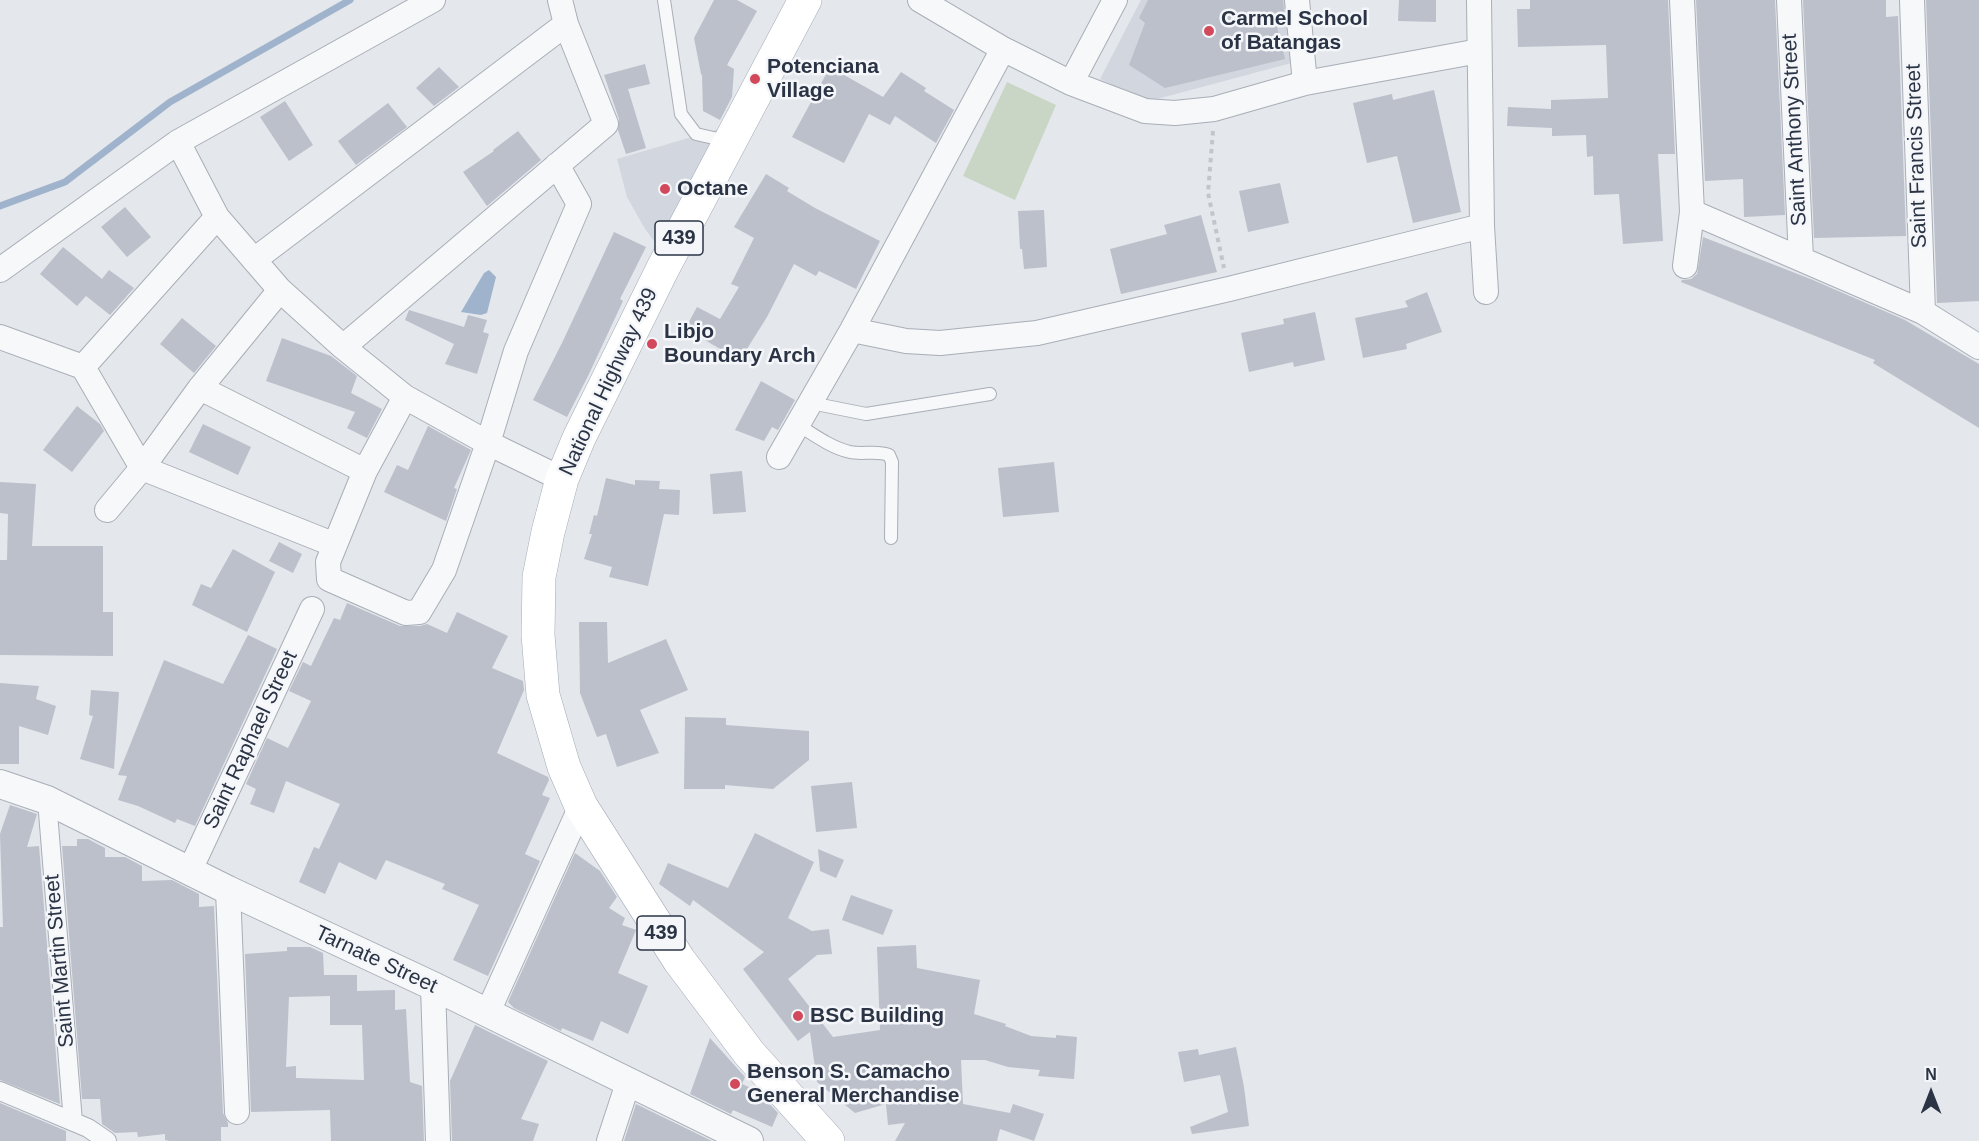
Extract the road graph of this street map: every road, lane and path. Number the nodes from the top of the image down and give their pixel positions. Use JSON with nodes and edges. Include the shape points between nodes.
{"nodes":[{"id":1,"x":433,"y":0,"type":"edge"},
{"id":2,"x":560,"y":0,"type":"edge"},
{"id":3,"x":664,"y":0,"type":"edge"},
{"id":4,"x":806,"y":0,"type":"edge"},
{"id":5,"x":921,"y":0,"type":"edge"},
{"id":6,"x":1115,"y":0,"type":"edge"},
{"id":7,"x":1297,"y":0,"type":"edge"},
{"id":8,"x":1479,"y":0,"type":"edge"},
{"id":9,"x":1682,"y":0,"type":"edge"},
{"id":10,"x":1789,"y":0,"type":"edge"},
{"id":11,"x":1912,"y":0,"type":"edge"},
{"id":12,"x":566,"y":24,"type":"junction"},
{"id":13,"x":1003,"y":49,"type":"junction"},
{"id":14,"x":1479,"y":51,"type":"junction"},
{"id":15,"x":1071,"y":83,"type":"junction"},
{"id":16,"x":1305,"y":83,"type":"junction"},
{"id":17,"x":1214,"y":109,"type":"junction"},
{"id":18,"x":178,"y":142,"type":"junction"},
{"id":19,"x":730,"y":142,"type":"junction"},
{"id":20,"x":558,"y":165,"type":"junction"},
{"id":21,"x":1692,"y":212,"type":"junction"},
{"id":22,"x":217,"y":217,"type":"junction"},
{"id":23,"x":1482,"y":226,"type":"junction"},
{"id":24,"x":1801,"y":259,"type":"junction"},
{"id":25,"x":254,"y":260,"type":"junction"},
{"id":26,"x":1685,"y":266,"type":"dead end"},
{"id":27,"x":0,"y":270,"type":"edge"},
{"id":28,"x":1229,"y":289,"type":"junction"},
{"id":29,"x":280,"y":291,"type":"junction"},
{"id":30,"x":1486,"y":292,"type":"dead end"},
{"id":31,"x":1923,"y":312,"type":"junction"},
{"id":32,"x":852,"y":330,"type":"junction"},
{"id":33,"x":0,"y":337,"type":"edge"},
{"id":34,"x":343,"y":347,"type":"junction"},
{"id":35,"x":1979,"y":347,"type":"edge"},
{"id":36,"x":83,"y":367,"type":"junction"},
{"id":37,"x":200,"y":388,"type":"junction"},
{"id":38,"x":990,"y":394,"type":"dead end"},
{"id":39,"x":405,"y":397,"type":"junction"},
{"id":40,"x":811,"y":404,"type":"junction"},
{"id":41,"x":798,"y":425,"type":"junction"},
{"id":42,"x":488,"y":443,"type":"junction"},
{"id":43,"x":779,"y":457,"type":"dead end"},
{"id":44,"x":142,"y":468,"type":"junction"},
{"id":45,"x":365,"y":471,"type":"junction"},
{"id":46,"x":562,"y":479,"type":"junction"},
{"id":47,"x":107,"y":510,"type":"dead end"},
{"id":48,"x":891,"y":538,"type":"dead end"},
{"id":49,"x":336,"y":545,"type":"junction"},
{"id":50,"x":312,"y":609,"type":"dead end"},
{"id":51,"x":0,"y":784,"type":"edge"},
{"id":52,"x":47,"y":800,"type":"junction"},
{"id":53,"x":581,"y":806,"type":"junction"},
{"id":54,"x":190,"y":870,"type":"junction"},
{"id":55,"x":228,"y":890,"type":"junction"},
{"id":56,"x":433,"y":986,"type":"junction"},
{"id":57,"x":487,"y":1014,"type":"junction"},
{"id":58,"x":628,"y":1083,"type":"junction"},
{"id":59,"x":0,"y":1091,"type":"edge"},
{"id":60,"x":237,"y":1112,"type":"dead end"},
{"id":61,"x":84,"y":1130,"type":"edge"},
{"id":62,"x":737,"y":1138,"type":"edge"},
{"id":63,"x":107,"y":1141,"type":"edge"},
{"id":64,"x":438,"y":1141,"type":"edge"},
{"id":65,"x":609,"y":1141,"type":"edge"},
{"id":66,"x":828,"y":1141,"type":"edge"}],
"edges":[{"from":1,"to":18,"type":"street"},
{"from":2,"to":12,"type":"street"},
{"from":3,"to":19,"type":"lane","via":[[681,114],[696,134]]},
{"from":4,"to":19,"type":"main road","name":"National Highway 439","number":"439"},
{"from":5,"to":13,"type":"street"},
{"from":6,"to":15,"type":"street"},
{"from":7,"to":16,"type":"street"},
{"from":8,"to":14,"type":"street"},
{"from":9,"to":21,"type":"street"},
{"from":10,"to":24,"type":"street","name":"Saint Anthony Street"},
{"from":11,"to":31,"type":"street","name":"Saint Francis Street"},
{"from":12,"to":20,"type":"street","via":[[606,124]]},
{"from":12,"to":25,"type":"street"},
{"from":13,"to":15,"type":"street"},
{"from":13,"to":32,"type":"street"},
{"from":14,"to":16,"type":"street"},
{"from":14,"to":23,"type":"street"},
{"from":15,"to":17,"type":"street","via":[[1144,111]]},
{"from":16,"to":17,"type":"street"},
{"from":17,"to":28,"type":"path","via":[[1208,193]]},
{"from":18,"to":22,"type":"street"},
{"from":18,"to":27,"type":"street"},
{"from":19,"to":46,"type":"main road","name":"National Highway 439","number":"439","via":[[663,268]]},
{"from":20,"to":34,"type":"street"},
{"from":20,"to":42,"type":"street","via":[[579,204],[516,351]]},
{"from":21,"to":24,"type":"street"},
{"from":21,"to":26,"type":"street"},
{"from":22,"to":25,"type":"street"},
{"from":22,"to":36,"type":"street"},
{"from":23,"to":28,"type":"street"},
{"from":23,"to":30,"type":"street"},
{"from":24,"to":31,"type":"street"},
{"from":25,"to":29,"type":"street"},
{"from":28,"to":32,"type":"street","via":[[1037,333],[940,343]]},
{"from":29,"to":34,"type":"street"},
{"from":29,"to":37,"type":"street"},
{"from":31,"to":35,"type":"street"},
{"from":32,"to":40,"type":"street"},
{"from":33,"to":36,"type":"street"},
{"from":34,"to":39,"type":"street"},
{"from":36,"to":44,"type":"street"},
{"from":37,"to":44,"type":"street"},
{"from":37,"to":45,"type":"street"},
{"from":38,"to":40,"type":"lane","via":[[866,414]]},
{"from":39,"to":42,"type":"street"},
{"from":39,"to":45,"type":"street"},
{"from":40,"to":41,"type":"street"},
{"from":41,"to":43,"type":"street"},
{"from":41,"to":48,"type":"lane","via":[[851,453],[889,455]]},
{"from":42,"to":46,"type":"street"},
{"from":42,"to":49,"type":"street","via":[[444,570],[419,612],[406,613],[329,579],[328,562]]},
{"from":44,"to":47,"type":"street"},
{"from":44,"to":49,"type":"street"},
{"from":45,"to":49,"type":"street"},
{"from":46,"to":53,"type":"main road","name":"National Highway 439","number":"439","via":[[539,577],[538,635],[543,695],[564,767]]},
{"from":50,"to":54,"type":"street","name":"Saint Raphael Street"},
{"from":51,"to":52,"type":"street","name":"Tarnate Street"},
{"from":52,"to":54,"type":"street","name":"Tarnate Street"},
{"from":52,"to":61,"type":"street","name":"Saint Martin Street"},
{"from":53,"to":57,"type":"street"},
{"from":53,"to":66,"type":"main road","name":"National Highway 439","number":"439","via":[[679,960],[750,1053]]},
{"from":54,"to":55,"type":"street","name":"Tarnate Street"},
{"from":55,"to":56,"type":"street","name":"Tarnate Street"},
{"from":55,"to":60,"type":"street"},
{"from":56,"to":57,"type":"street","name":"Tarnate Street"},
{"from":56,"to":64,"type":"street"},
{"from":57,"to":58,"type":"street","name":"Tarnate Street"},
{"from":58,"to":62,"type":"street","name":"Tarnate Street"},
{"from":58,"to":65,"type":"street"},
{"from":59,"to":61,"type":"street"},
{"from":61,"to":63,"type":"street"}]}
